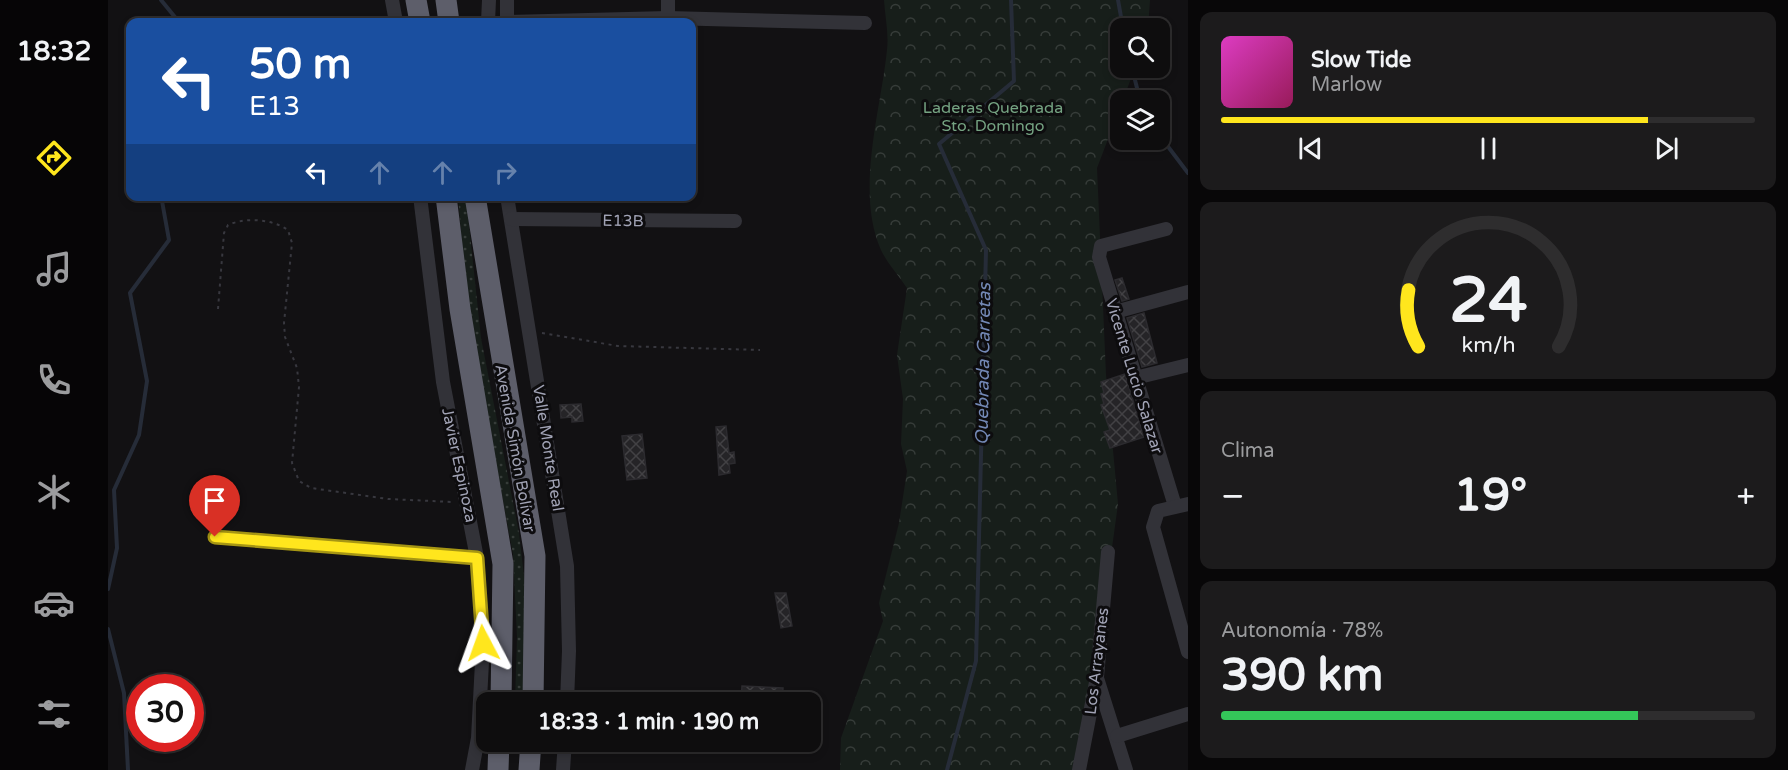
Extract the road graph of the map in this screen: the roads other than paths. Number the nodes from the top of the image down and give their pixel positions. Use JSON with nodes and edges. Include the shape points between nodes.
{"nodes":[{"id":1,"x":392,"y":0,"type":"edge"},
{"id":2,"x":416,"y":0,"type":"edge"},
{"id":3,"x":446,"y":0,"type":"edge"},
{"id":4,"x":489,"y":0,"type":"edge"},
{"id":5,"x":507,"y":0,"type":"edge"},
{"id":6,"x":668,"y":0,"type":"edge"},
{"id":7,"x":395,"y":18,"type":"edge"},
{"id":8,"x":419,"y":18,"type":"edge"},
{"id":9,"x":448,"y":18,"type":"edge"},
{"id":10,"x":488,"y":18,"type":"edge"},
{"id":11,"x":507,"y":18,"type":"edge"},
{"id":12,"x":668,"y":18,"type":"edge"},
{"id":13,"x":696,"y":19,"type":"edge"},
{"id":14,"x":865,"y":23,"type":"dead end"},
{"id":15,"x":421,"y":201,"type":"edge"},
{"id":16,"x":448,"y":201,"type":"edge"},
{"id":17,"x":476,"y":201,"type":"edge"},
{"id":18,"x":508,"y":201,"type":"edge"},
{"id":19,"x":511,"y":219,"type":"junction"},
{"id":20,"x":735,"y":221,"type":"dead end"},
{"id":21,"x":1166,"y":229,"type":"dead end"},
{"id":22,"x":1188,"y":292,"type":"edge"},
{"id":23,"x":1115,"y":312,"type":"junction"},
{"id":24,"x":1188,"y":365,"type":"edge"},
{"id":25,"x":1135,"y":378,"type":"junction"},
{"id":26,"x":1182,"y":505,"type":"edge"},
{"id":27,"x":215,"y":537,"type":"dead end"},
{"id":28,"x":1108,"y":552,"type":"dead end"},
{"id":29,"x":477,"y":558,"type":"junction"},
{"id":30,"x":1188,"y":652,"type":"edge"},
{"id":31,"x":1097,"y":677,"type":"junction"},
{"id":32,"x":501,"y":692,"type":"edge"},
{"id":33,"x":533,"y":692,"type":"edge"},
{"id":34,"x":567,"y":692,"type":"edge"},
{"id":35,"x":1188,"y":714,"type":"edge"},
{"id":36,"x":1117,"y":736,"type":"junction"},
{"id":37,"x":499,"y":752,"type":"edge"},
{"id":38,"x":530,"y":752,"type":"edge"},
{"id":39,"x":564,"y":752,"type":"edge"},
{"id":40,"x":472,"y":770,"type":"edge"},
{"id":41,"x":498,"y":770,"type":"edge"},
{"id":42,"x":529,"y":770,"type":"edge"},
{"id":43,"x":563,"y":770,"type":"edge"},
{"id":44,"x":1079,"y":770,"type":"edge"},
{"id":45,"x":1126,"y":770,"type":"edge"}],
"edges":[{"from":1,"to":7,"type":"street"},
{"from":2,"to":8,"type":"highway"},
{"from":3,"to":9,"type":"highway"},
{"from":4,"to":10,"type":"street"},
{"from":5,"to":11,"type":"street"},
{"from":6,"to":12,"type":"street"},
{"from":13,"to":14,"type":"street"},
{"from":15,"to":29,"type":"street","name":"Javier Espinoza","via":[[443,382]]},
{"from":16,"to":32,"type":"highway","name":"Avenida Simón Bolívar","via":[[460,309],[503,564]]},
{"from":17,"to":33,"type":"highway","name":"Avenida Simón Bolívar","via":[[535,556]]},
{"from":18,"to":19,"type":"street","name":"Valle Monte Real"},
{"from":19,"to":20,"type":"street","name":"E13B"},
{"from":19,"to":34,"type":"street","name":"Valle Monte Real","via":[[567,566]]},
{"from":21,"to":23,"type":"street","name":"Vicente Lucio Salazar","via":[[1101,246],[1099,257]]},
{"from":22,"to":23,"type":"street"},
{"from":23,"to":25,"type":"street","name":"Vicente Lucio Salazar"},
{"from":24,"to":25,"type":"street"},
{"from":25,"to":26,"type":"street","name":"Vicente Lucio Salazar"},
{"from":26,"to":30,"type":"street","via":[[1158,511],[1153,527]]},
{"from":27,"to":29,"type":"street"},
{"from":28,"to":31,"type":"street","name":"Los Arrayanes"},
{"from":29,"to":40,"type":"street","name":"Javier Espinoza","via":[[483,643],[478,738]]},
{"from":31,"to":36,"type":"street"},
{"from":31,"to":44,"type":"street","name":"Los Arrayanes"},
{"from":35,"to":36,"type":"street"},
{"from":36,"to":45,"type":"street"},
{"from":37,"to":41,"type":"highway"},
{"from":38,"to":42,"type":"highway"},
{"from":39,"to":43,"type":"street"}]}
